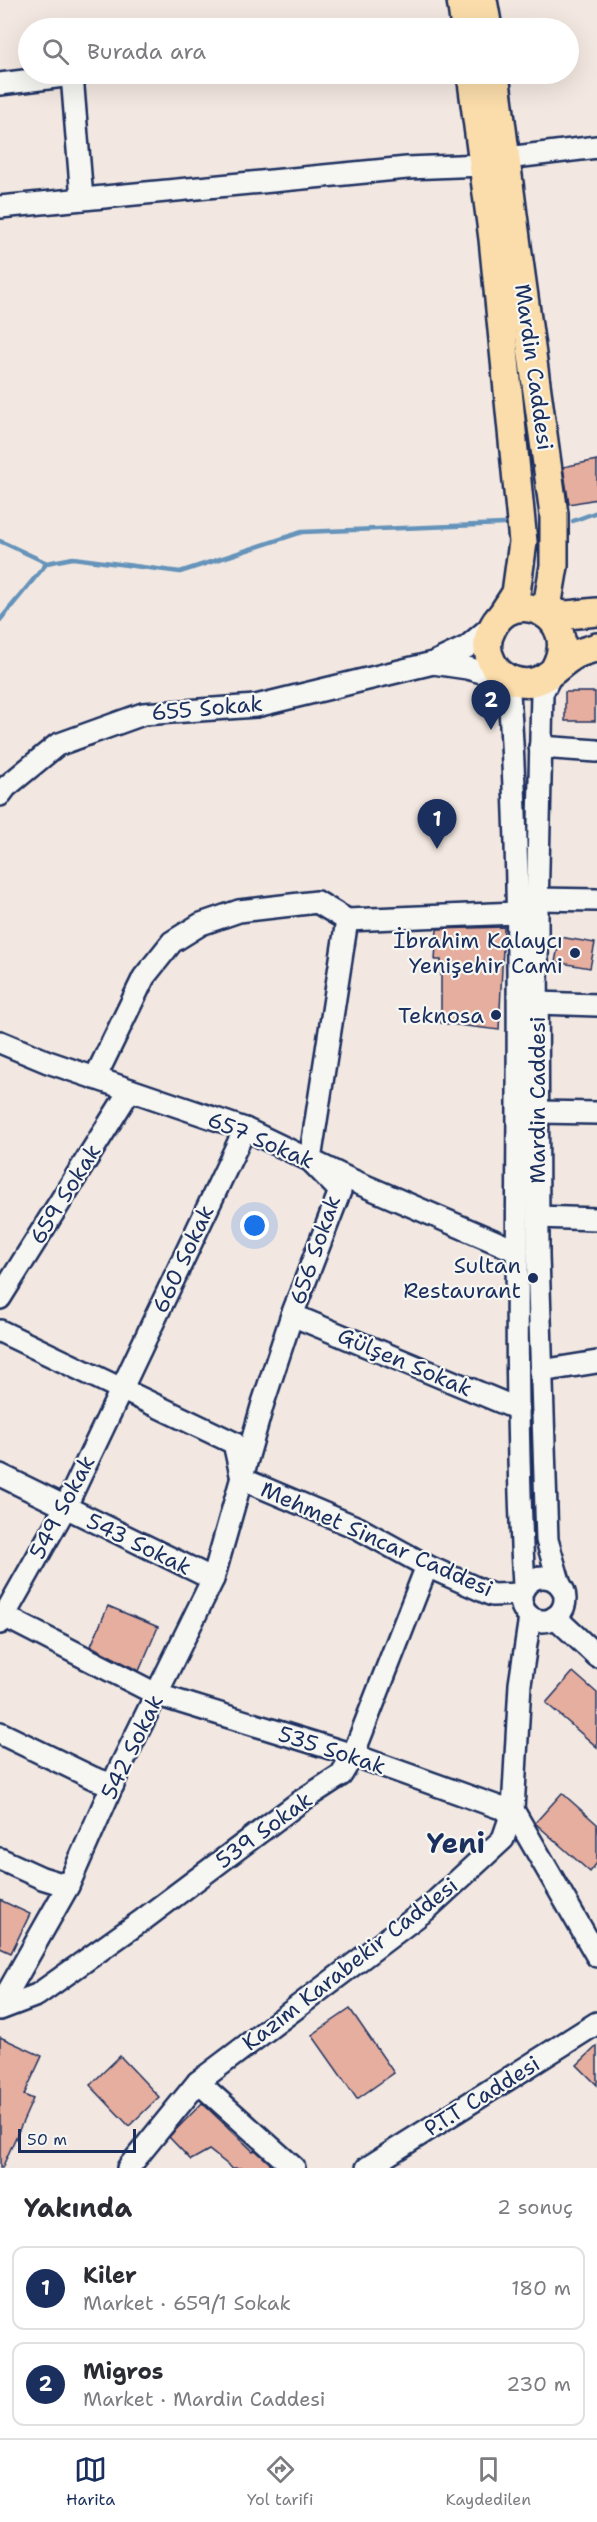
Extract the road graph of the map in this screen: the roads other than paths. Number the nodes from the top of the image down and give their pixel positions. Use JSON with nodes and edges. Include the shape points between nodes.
{"nodes":[{"id":1,"x":461,"y":0,"type":"edge"},
{"id":2,"x":483,"y":0,"type":"edge"},
{"id":3,"x":464,"y":18,"type":"edge"},
{"id":4,"x":486,"y":18,"type":"edge"},
{"id":5,"x":18,"y":82,"type":"edge"},
{"id":6,"x":0,"y":84,"type":"edge"},
{"id":7,"x":76,"y":84,"type":"edge"},
{"id":8,"x":474,"y":84,"type":"edge"},
{"id":9,"x":495,"y":84,"type":"edge"},
{"id":10,"x":597,"y":147,"type":"edge"},
{"id":11,"x":495,"y":162,"type":"junction"},
{"id":12,"x":82,"y":199,"type":"junction"},
{"id":13,"x":0,"y":207,"type":"edge"},
{"id":14,"x":597,"y":612,"type":"edge"},
{"id":15,"x":546,"y":613,"type":"junction"},
{"id":16,"x":497,"y":621,"type":"junction"},
{"id":17,"x":597,"y":648,"type":"edge"},
{"id":18,"x":433,"y":663,"type":"junction"},
{"id":19,"x":555,"y":668,"type":"junction"},
{"id":20,"x":508,"y":679,"type":"junction"},
{"id":21,"x":540,"y":747,"type":"junction"},
{"id":22,"x":597,"y":751,"type":"edge"},
{"id":23,"x":0,"y":795,"type":"edge"},
{"id":24,"x":537,"y":900,"type":"junction"},
{"id":25,"x":597,"y":900,"type":"edge"},
{"id":26,"x":517,"y":913,"type":"junction"},
{"id":27,"x":347,"y":920,"type":"junction"},
{"id":28,"x":537,"y":1003,"type":"junction"},
{"id":29,"x":597,"y":1005,"type":"edge"},
{"id":30,"x":0,"y":1042,"type":"edge"},
{"id":31,"x":95,"y":1078,"type":"junction"},
{"id":32,"x":130,"y":1090,"type":"junction"},
{"id":33,"x":537,"y":1112,"type":"junction"},
{"id":34,"x":597,"y":1113,"type":"edge"},
{"id":35,"x":245,"y":1129,"type":"junction"},
{"id":36,"x":310,"y":1160,"type":"junction"},
{"id":37,"x":538,"y":1217,"type":"junction"},
{"id":38,"x":597,"y":1219,"type":"edge"},
{"id":39,"x":517,"y":1251,"type":"junction"},
{"id":40,"x":0,"y":1298,"type":"edge"},
{"id":41,"x":292,"y":1315,"type":"junction"},
{"id":42,"x":0,"y":1331,"type":"edge"},
{"id":43,"x":597,"y":1362,"type":"edge"},
{"id":44,"x":541,"y":1371,"type":"junction"},
{"id":45,"x":121,"y":1389,"type":"junction"},
{"id":46,"x":518,"y":1409,"type":"junction"},
{"id":47,"x":0,"y":1475,"type":"edge"},
{"id":48,"x":242,"y":1479,"type":"junction"},
{"id":49,"x":65,"y":1508,"type":"junction"},
{"id":50,"x":427,"y":1566,"type":"junction"},
{"id":51,"x":213,"y":1579,"type":"junction"},
{"id":52,"x":560,"y":1585,"type":"junction"},
{"id":53,"x":523,"y":1590,"type":"junction"},
{"id":54,"x":1,"y":1617,"type":"edge"},
{"id":55,"x":530,"y":1617,"type":"junction"},
{"id":56,"x":555,"y":1617,"type":"junction"},
{"id":57,"x":597,"y":1656,"type":"edge"},
{"id":58,"x":158,"y":1695,"type":"junction"},
{"id":59,"x":0,"y":1734,"type":"edge"},
{"id":60,"x":353,"y":1755,"type":"junction"},
{"id":61,"x":113,"y":1785,"type":"junction"},
{"id":62,"x":513,"y":1810,"type":"junction"},
{"id":63,"x":0,"y":1859,"type":"edge"},
{"id":64,"x":68,"y":1886,"type":"junction"},
{"id":65,"x":597,"y":1956,"type":"edge"},
{"id":66,"x":0,"y":2008,"type":"edge"},
{"id":67,"x":597,"y":2023,"type":"edge"},
{"id":68,"x":198,"y":2082,"type":"junction"},
{"id":69,"x":128,"y":2168,"type":"edge"},
{"id":70,"x":294,"y":2168,"type":"edge"},
{"id":71,"x":367,"y":2168,"type":"edge"}],
"edges":[{"from":1,"to":3,"type":"main road"},
{"from":2,"to":4,"type":"main road"},
{"from":5,"to":6,"type":"street"},
{"from":7,"to":12,"type":"street"},
{"from":8,"to":11,"type":"main road","name":"Mardin Caddesi"},
{"from":9,"to":11,"type":"main road","name":"Mardin Caddesi"},
{"from":10,"to":11,"type":"street"},
{"from":11,"to":12,"type":"street"},
{"from":11,"to":15,"type":"main road","name":"Mardin Caddesi","via":[[517,246],[554,514],[554,566]]},
{"from":11,"to":16,"type":"main road","name":"Mardin Caddesi","via":[[493,239],[523,542],[516,593]]},
{"from":12,"to":13,"type":"street"},
{"from":14,"to":15,"type":"main road"},
{"from":15,"to":16,"type":"main road","via":[[523,607]]},
{"from":15,"to":19,"type":"main road","via":[[555,621],[563,644]]},
{"from":16,"to":18,"type":"street","name":"655 Sokak","via":[[466,647]]},
{"from":16,"to":20,"type":"main road","name":"Mardin Caddesi","via":[[488,636],[488,648],[491,661]]},
{"from":17,"to":19,"type":"main road","via":[[578,653]]},
{"from":18,"to":20,"type":"street","name":"655 Sokak"},
{"from":18,"to":23,"type":"street","name":"655 Sokak","via":[[256,706],[143,714],[57,745]]},
{"from":19,"to":20,"type":"main road","via":[[534,682]]},
{"from":19,"to":21,"type":"street","name":"Mardin Caddesi","via":[[542,693]]},
{"from":20,"to":26,"type":"street","name":"Mardin Caddesi"},
{"from":21,"to":22,"type":"street"},
{"from":21,"to":24,"type":"street","name":"Mardin Caddesi"},
{"from":24,"to":25,"type":"street"},
{"from":24,"to":28,"type":"street","name":"Mardin Caddesi"},
{"from":26,"to":27,"type":"street"},
{"from":26,"to":39,"type":"street","name":"Mardin Caddesi"},
{"from":27,"to":31,"type":"street","via":[[317,902],[239,911],[201,924],[172,942],[144,977]]},
{"from":27,"to":36,"type":"street"},
{"from":28,"to":29,"type":"street"},
{"from":28,"to":33,"type":"street","name":"Mardin Caddesi"},
{"from":30,"to":31,"type":"street","name":"657 Sokak"},
{"from":31,"to":32,"type":"street","name":"657 Sokak"},
{"from":32,"to":35,"type":"street","name":"657 Sokak"},
{"from":32,"to":40,"type":"street","name":"659 Sokak"},
{"from":33,"to":34,"type":"street"},
{"from":33,"to":37,"type":"street","name":"Mardin Caddesi"},
{"from":35,"to":36,"type":"street","name":"657 Sokak"},
{"from":35,"to":45,"type":"street","name":"660 Sokak"},
{"from":36,"to":39,"type":"street","name":"657 Sokak"},
{"from":36,"to":41,"type":"street","name":"656 Sokak","via":[[340,1191]]},
{"from":37,"to":38,"type":"street"},
{"from":37,"to":44,"type":"street","name":"Mardin Caddesi"},
{"from":39,"to":46,"type":"street","name":"Mardin Caddesi"},
{"from":41,"to":46,"type":"street","name":"Gülşen Sokak"},
{"from":41,"to":48,"type":"street","name":"656 Sokak"},
{"from":42,"to":45,"type":"street","name":"Mehmet Sincar Caddesi"},
{"from":43,"to":44,"type":"street"},
{"from":44,"to":52,"type":"street","name":"Mardin Caddesi","via":[[547,1540]]},
{"from":45,"to":48,"type":"street","name":"Mehmet Sincar Caddesi","via":[[234,1443]]},
{"from":45,"to":49,"type":"street","name":"549 Sokak"},
{"from":46,"to":53,"type":"street","name":"Mardin Caddesi"},
{"from":47,"to":49,"type":"street","name":"543 Sokak"},
{"from":48,"to":50,"type":"street","name":"Mehmet Sincar Caddesi","via":[[358,1528]]},
{"from":48,"to":51,"type":"street","name":"542 Sokak"},
{"from":49,"to":51,"type":"street","name":"543 Sokak"},
{"from":49,"to":54,"type":"street","name":"549 Sokak"},
{"from":50,"to":53,"type":"street","name":"Mehmet Sincar Caddesi","via":[[492,1594]]},
{"from":50,"to":60,"type":"street","name":"539 Sokak"},
{"from":51,"to":58,"type":"street","name":"542 Sokak"},
{"from":52,"to":53,"type":"street","via":[[542,1577],[529,1581]]},
{"from":52,"to":56,"type":"street","name":"Mardin Caddesi","via":[[564,1605]]},
{"from":53,"to":55,"type":"street","name":"Kazım Karabekir Caddesi","via":[[523,1607]]},
{"from":54,"to":58,"type":"street","name":"535 Sokak"},
{"from":55,"to":56,"type":"street","via":[[542,1621]]},
{"from":55,"to":62,"type":"street","name":"Kazım Karabekir Caddesi","via":[[520,1684]]},
{"from":56,"to":57,"type":"street"},
{"from":58,"to":60,"type":"street","name":"535 Sokak"},
{"from":58,"to":61,"type":"street","name":"542 Sokak"},
{"from":59,"to":61,"type":"street"},
{"from":60,"to":62,"type":"street","name":"535 Sokak"},
{"from":60,"to":66,"type":"street","name":"539 Sokak","via":[[340,1775],[144,1919],[37,1995]]},
{"from":61,"to":64,"type":"street","name":"542 Sokak"},
{"from":62,"to":65,"type":"street"},
{"from":62,"to":68,"type":"street","name":"Kazım Karabekir Caddesi","via":[[503,1839],[427,1909]]},
{"from":63,"to":64,"type":"street"},
{"from":64,"to":66,"type":"street","name":"542 Sokak"},
{"from":67,"to":71,"type":"street","name":"P.T.T Caddesi"},
{"from":68,"to":69,"type":"street","name":"Kazım Karabekir Caddesi"},
{"from":68,"to":70,"type":"street"}]}
